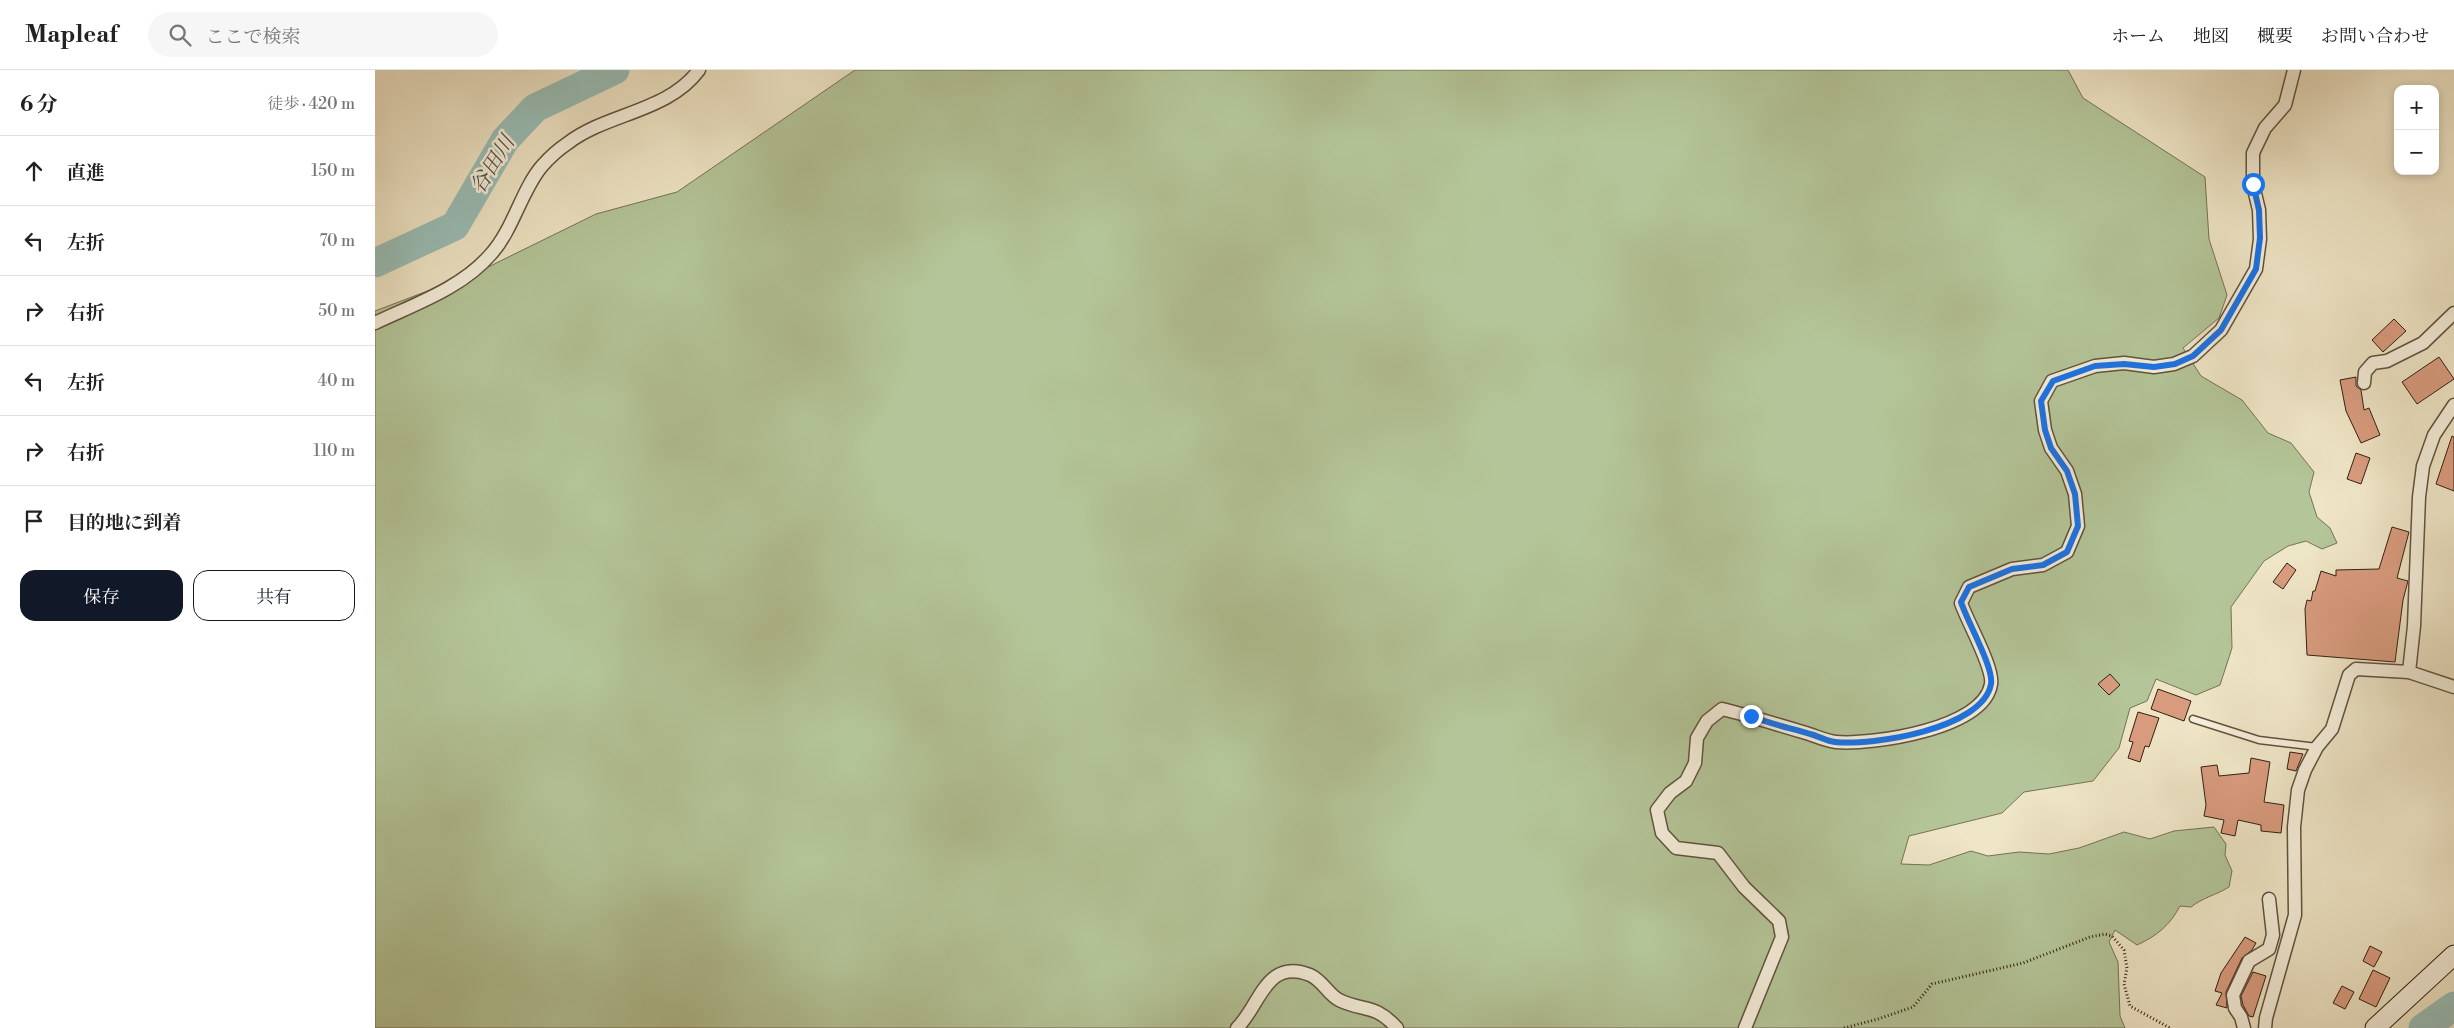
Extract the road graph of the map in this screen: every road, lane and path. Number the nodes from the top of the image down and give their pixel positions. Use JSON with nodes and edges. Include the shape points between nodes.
{"nodes":[{"id":1,"x":699,"y":70,"type":"edge"},
{"id":2,"x":2295,"y":70,"type":"edge"},
{"id":3,"x":2454,"y":313,"type":"edge"},
{"id":4,"x":375,"y":323,"type":"edge"},
{"id":5,"x":2364,"y":383,"type":"dead end"},
{"id":6,"x":2454,"y":405,"type":"edge"},
{"id":7,"x":2409,"y":672,"type":"junction"},
{"id":8,"x":2454,"y":687,"type":"edge"},
{"id":9,"x":2193,"y":719,"type":"dead end"},
{"id":10,"x":2317,"y":747,"type":"junction"},
{"id":11,"x":2269,"y":899,"type":"dead end"},
{"id":12,"x":2454,"y":955,"type":"edge"},
{"id":13,"x":1237,"y":1028,"type":"edge"},
{"id":14,"x":1397,"y":1028,"type":"edge"},
{"id":15,"x":1745,"y":1028,"type":"edge"},
{"id":16,"x":1844,"y":1028,"type":"edge"},
{"id":17,"x":2170,"y":1028,"type":"edge"},
{"id":18,"x":2244,"y":1028,"type":"edge"},
{"id":19,"x":2265,"y":1028,"type":"edge"},
{"id":20,"x":2375,"y":1028,"type":"edge"}],
"edges":[{"from":1,"to":4,"type":"street","via":[[676,90],[569,142],[542,166],[491,254],[464,279]]},
{"from":2,"to":15,"type":"street","via":[[2285,105],[2265,128],[2253,153],[2253,184],[2259,210],[2260,238],[2256,269],[2221,330],[2193,356],[2175,364],[2095,366],[2053,381],[2041,401],[2051,448],[2067,471],[2075,494],[2078,526],[2067,552],[2043,565],[2012,569],[1969,587],[1961,602],[1985,657],[1991,684],[1983,702],[1950,724],[1874,741],[1834,742],[1722,709],[1707,721],[1697,738],[1695,763],[1687,781],[1670,793],[1657,810],[1662,833],[1676,848],[1718,854],[1744,887],[1779,921],[1782,936]]},
{"from":3,"to":5,"type":"street","via":[[2423,342],[2387,361],[2373,363],[2365,372]]},
{"from":6,"to":7,"type":"street","via":[[2434,435],[2423,466]]},
{"from":7,"to":8,"type":"street"},
{"from":7,"to":10,"type":"street","via":[[2356,670],[2349,675],[2332,730]]},
{"from":9,"to":10,"type":"lane","via":[[2259,740]]},
{"from":10,"to":19,"type":"street","via":[[2298,790],[2294,827],[2295,915]]},
{"from":11,"to":18,"type":"street","via":[[2273,935],[2269,949],[2249,961],[2233,995]]},
{"from":12,"to":20,"type":"main road"},
{"from":13,"to":14,"type":"street","via":[[1273,978],[1296,971],[1321,982],[1337,998],[1353,1006],[1371,1008]]},
{"from":16,"to":17,"type":"path","via":[[1913,1006],[1932,984],[2023,963],[2105,934],[2112,936],[2124,950],[2127,968],[2124,984],[2130,1006]]}]}
